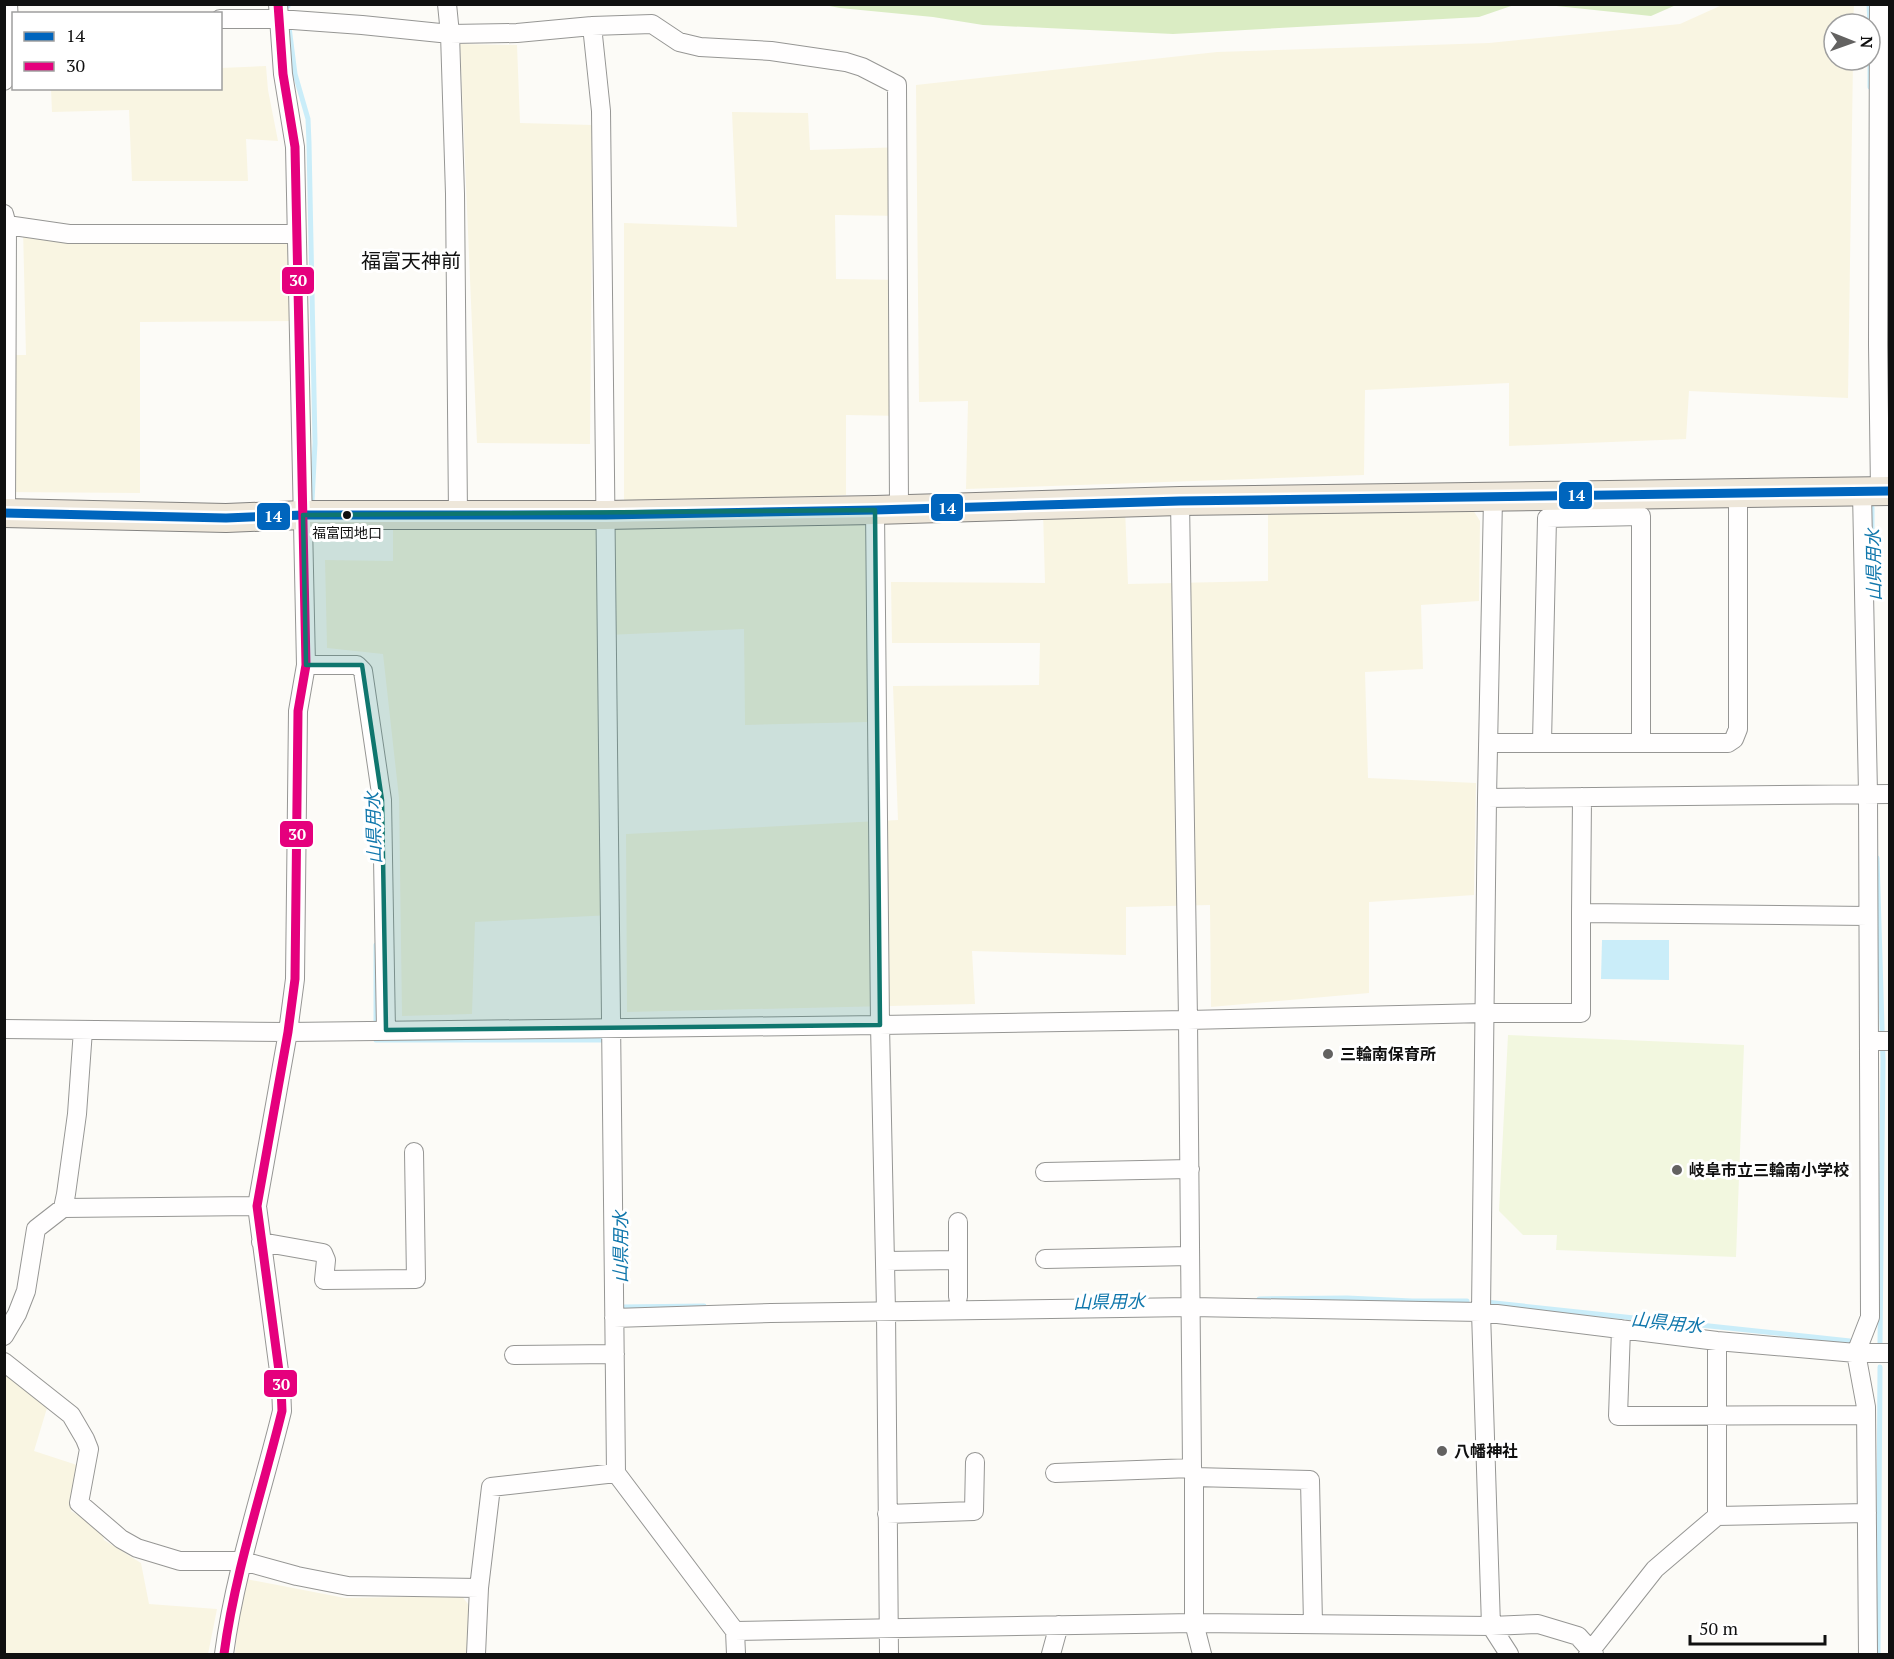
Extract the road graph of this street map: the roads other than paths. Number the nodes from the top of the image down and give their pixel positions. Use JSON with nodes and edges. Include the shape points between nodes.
{"nodes":[{"id":1,"x":8,"y":4,"type":"edge"},
{"id":2,"x":447,"y":4,"type":"edge"},
{"id":3,"x":1879,"y":4,"type":"edge"},
{"id":4,"x":278,"y":12,"type":"edge"},
{"id":5,"x":222,"y":19,"type":"edge"},
{"id":6,"x":11,"y":23,"type":"edge"},
{"id":7,"x":592,"y":26,"type":"junction"},
{"id":8,"x":450,"y":34,"type":"junction"},
{"id":9,"x":5,"y":43,"type":"edge"},
{"id":10,"x":4,"y":81,"type":"edge"},
{"id":11,"x":5,"y":220,"type":"edge"},
{"id":12,"x":296,"y":234,"type":"junction"},
{"id":13,"x":1877,"y":492,"type":"edge"},
{"id":14,"x":1738,"y":495,"type":"junction"},
{"id":15,"x":1493,"y":498,"type":"junction"},
{"id":16,"x":1180,"y":501,"type":"junction"},
{"id":17,"x":887,"y":509,"type":"junction"},
{"id":18,"x":5,"y":513,"type":"edge"},
{"id":19,"x":303,"y":515,"type":"junction"},
{"id":20,"x":458,"y":515,"type":"junction"},
{"id":21,"x":606,"y":515,"type":"junction"},
{"id":22,"x":306,"y":664,"type":"junction"},
{"id":23,"x":1488,"y":742,"type":"junction"},
{"id":24,"x":1542,"y":742,"type":"junction"},
{"id":25,"x":1641,"y":742,"type":"junction"},
{"id":26,"x":1879,"y":794,"type":"edge"},
{"id":27,"x":1582,"y":797,"type":"junction"},
{"id":28,"x":1486,"y":798,"type":"junction"},
{"id":29,"x":1581,"y":913,"type":"junction"},
{"id":30,"x":1868,"y":916,"type":"junction"},
{"id":31,"x":1485,"y":1012,"type":"junction"},
{"id":32,"x":1188,"y":1020,"type":"junction"},
{"id":33,"x":880,"y":1025,"type":"junction"},
{"id":34,"x":611,"y":1028,"type":"junction"},
{"id":35,"x":4,"y":1029,"type":"edge"},
{"id":36,"x":83,"y":1030,"type":"junction"},
{"id":37,"x":386,"y":1030,"type":"junction"},
{"id":38,"x":288,"y":1032,"type":"junction"},
{"id":39,"x":1869,"y":1041,"type":"junction"},
{"id":40,"x":1890,"y":1041,"type":"edge"},
{"id":41,"x":414,"y":1152,"type":"dead end"},
{"id":42,"x":1190,"y":1169,"type":"junction"},
{"id":43,"x":1045,"y":1173,"type":"dead end"},
{"id":44,"x":256,"y":1206,"type":"junction"},
{"id":45,"x":63,"y":1208,"type":"junction"},
{"id":46,"x":958,"y":1222,"type":"dead end"},
{"id":47,"x":261,"y":1242,"type":"junction"},
{"id":48,"x":1190,"y":1256,"type":"junction"},
{"id":49,"x":1045,"y":1259,"type":"dead end"},
{"id":50,"x":958,"y":1260,"type":"junction"},
{"id":51,"x":885,"y":1262,"type":"junction"},
{"id":52,"x":958,"y":1297,"type":"dead end"},
{"id":53,"x":1191,"y":1307,"type":"junction"},
{"id":54,"x":886,"y":1311,"type":"junction"},
{"id":55,"x":1481,"y":1312,"type":"junction"},
{"id":56,"x":614,"y":1318,"type":"junction"},
{"id":57,"x":1621,"y":1329,"type":"junction"},
{"id":58,"x":4,"y":1336,"type":"edge"},
{"id":59,"x":1717,"y":1341,"type":"junction"},
{"id":60,"x":615,"y":1353,"type":"junction"},
{"id":61,"x":1856,"y":1353,"type":"junction"},
{"id":62,"x":1890,"y":1353,"type":"edge"},
{"id":63,"x":514,"y":1355,"type":"dead end"},
{"id":64,"x":4,"y":1362,"type":"edge"},
{"id":65,"x":1717,"y":1416,"type":"junction"},
{"id":66,"x":1866,"y":1416,"type":"junction"},
{"id":67,"x":975,"y":1462,"type":"dead end"},
{"id":68,"x":616,"y":1473,"type":"junction"},
{"id":69,"x":1056,"y":1473,"type":"dead end"},
{"id":70,"x":1193,"y":1473,"type":"junction"},
{"id":71,"x":1867,"y":1513,"type":"junction"},
{"id":72,"x":887,"y":1514,"type":"junction"},
{"id":73,"x":1717,"y":1516,"type":"junction"},
{"id":74,"x":243,"y":1562,"type":"junction"},
{"id":75,"x":479,"y":1588,"type":"junction"},
{"id":76,"x":1194,"y":1623,"type":"junction"},
{"id":77,"x":1313,"y":1624,"type":"junction"},
{"id":78,"x":1059,"y":1625,"type":"junction"},
{"id":79,"x":1491,"y":1626,"type":"junction"},
{"id":80,"x":888,"y":1628,"type":"junction"},
{"id":81,"x":735,"y":1631,"type":"junction"},
{"id":82,"x":1591,"y":1653,"type":"edge"},
{"id":83,"x":224,"y":1654,"type":"edge"},
{"id":84,"x":476,"y":1654,"type":"edge"},
{"id":85,"x":736,"y":1654,"type":"edge"},
{"id":86,"x":889,"y":1654,"type":"edge"},
{"id":87,"x":1052,"y":1654,"type":"edge"},
{"id":88,"x":1202,"y":1654,"type":"edge"},
{"id":89,"x":1509,"y":1654,"type":"edge"},
{"id":90,"x":1868,"y":1654,"type":"edge"}],
"edges":[{"from":1,"to":6,"type":"street"},
{"from":2,"to":8,"type":"street"},
{"from":3,"to":13,"type":"street"},
{"from":4,"to":5,"type":"street"},
{"from":4,"to":8,"type":"street"},
{"from":4,"to":12,"type":"street","via":[[295,147]]},
{"from":6,"to":9,"type":"street"},
{"from":7,"to":8,"type":"street"},
{"from":7,"to":17,"type":"street","via":[[652,24],[679,42],[846,62],[897,85]]},
{"from":7,"to":21,"type":"street","via":[[601,111]]},
{"from":8,"to":20,"type":"street"},
{"from":9,"to":10,"type":"street"},
{"from":11,"to":12,"type":"street","via":[[69,234]]},
{"from":11,"to":18,"type":"street"},
{"from":12,"to":19,"type":"street"},
{"from":13,"to":14,"type":"main road"},
{"from":13,"to":26,"type":"street"},
{"from":14,"to":15,"type":"main road"},
{"from":14,"to":25,"type":"street","via":[[1738,729],[1728,742]]},
{"from":15,"to":16,"type":"main road"},
{"from":15,"to":23,"type":"street"},
{"from":16,"to":17,"type":"main road"},
{"from":16,"to":32,"type":"street"},
{"from":17,"to":21,"type":"main road"},
{"from":17,"to":33,"type":"street"},
{"from":18,"to":19,"type":"main road","via":[[226,518]]},
{"from":19,"to":20,"type":"main road"},
{"from":19,"to":22,"type":"street"},
{"from":20,"to":21,"type":"main road"},
{"from":21,"to":34,"type":"street"},
{"from":22,"to":37,"type":"street","via":[[357,665],[363,671],[382,800]]},
{"from":22,"to":38,"type":"street","via":[[298,711],[295,979]]},
{"from":23,"to":24,"type":"street"},
{"from":23,"to":28,"type":"street"},
{"from":24,"to":25,"type":"street"},
{"from":24,"to":25,"type":"street","via":[[1547,518],[1641,516]]},
{"from":26,"to":27,"type":"street"},
{"from":26,"to":30,"type":"street"},
{"from":27,"to":28,"type":"street"},
{"from":27,"to":29,"type":"street"},
{"from":28,"to":31,"type":"street"},
{"from":29,"to":30,"type":"street"},
{"from":29,"to":31,"type":"street","via":[[1581,1013]]},
{"from":30,"to":39,"type":"street"},
{"from":31,"to":32,"type":"street"},
{"from":31,"to":55,"type":"street"},
{"from":32,"to":33,"type":"street"},
{"from":32,"to":42,"type":"street"},
{"from":33,"to":34,"type":"street"},
{"from":33,"to":51,"type":"street"},
{"from":34,"to":37,"type":"street"},
{"from":34,"to":56,"type":"street"},
{"from":35,"to":36,"type":"street"},
{"from":36,"to":38,"type":"street"},
{"from":36,"to":45,"type":"street","via":[[77,1114]]},
{"from":37,"to":38,"type":"street"},
{"from":38,"to":44,"type":"street"},
{"from":39,"to":40,"type":"street"},
{"from":39,"to":61,"type":"street","via":[[1870,1317]]},
{"from":41,"to":47,"type":"street","via":[[416,1279],[324,1280],[323,1253]]},
{"from":42,"to":43,"type":"street"},
{"from":42,"to":48,"type":"street"},
{"from":44,"to":45,"type":"street"},
{"from":44,"to":47,"type":"street"},
{"from":45,"to":58,"type":"street","via":[[36,1229],[26,1291]]},
{"from":46,"to":50,"type":"street"},
{"from":47,"to":74,"type":"street","via":[[282,1411]]},
{"from":48,"to":49,"type":"street"},
{"from":48,"to":53,"type":"street"},
{"from":50,"to":51,"type":"street"},
{"from":50,"to":52,"type":"street"},
{"from":51,"to":54,"type":"street"},
{"from":53,"to":54,"type":"street"},
{"from":53,"to":55,"type":"street"},
{"from":53,"to":70,"type":"street"},
{"from":54,"to":56,"type":"street"},
{"from":54,"to":72,"type":"street"},
{"from":55,"to":57,"type":"street"},
{"from":55,"to":79,"type":"street"},
{"from":56,"to":60,"type":"street"},
{"from":57,"to":59,"type":"street"},
{"from":57,"to":65,"type":"street","via":[[1618,1416]]},
{"from":59,"to":61,"type":"street"},
{"from":59,"to":65,"type":"street"},
{"from":60,"to":63,"type":"street"},
{"from":60,"to":68,"type":"street"},
{"from":61,"to":62,"type":"street"},
{"from":61,"to":66,"type":"street"},
{"from":64,"to":74,"type":"street","via":[[71,1415],[89,1449],[79,1503],[121,1539],[180,1561]]},
{"from":65,"to":66,"type":"street"},
{"from":65,"to":73,"type":"street"},
{"from":66,"to":71,"type":"street"},
{"from":67,"to":72,"type":"street","via":[[974,1511]]},
{"from":68,"to":75,"type":"street","via":[[492,1487]]},
{"from":68,"to":81,"type":"street"},
{"from":69,"to":70,"type":"street"},
{"from":70,"to":76,"type":"street"},
{"from":70,"to":77,"type":"street","via":[[1310,1480]]},
{"from":71,"to":73,"type":"street"},
{"from":71,"to":90,"type":"street"},
{"from":72,"to":80,"type":"street"},
{"from":73,"to":82,"type":"street","via":[[1655,1569]]},
{"from":74,"to":75,"type":"street","via":[[348,1586]]},
{"from":74,"to":83,"type":"street"},
{"from":75,"to":84,"type":"street"},
{"from":76,"to":77,"type":"street"},
{"from":76,"to":78,"type":"street"},
{"from":76,"to":88,"type":"street"},
{"from":77,"to":79,"type":"street"},
{"from":78,"to":80,"type":"street"},
{"from":78,"to":87,"type":"street"},
{"from":79,"to":82,"type":"street","via":[[1538,1624],[1578,1636]]},
{"from":79,"to":89,"type":"street"},
{"from":80,"to":81,"type":"street"},
{"from":80,"to":86,"type":"street"},
{"from":81,"to":85,"type":"street"}]}
